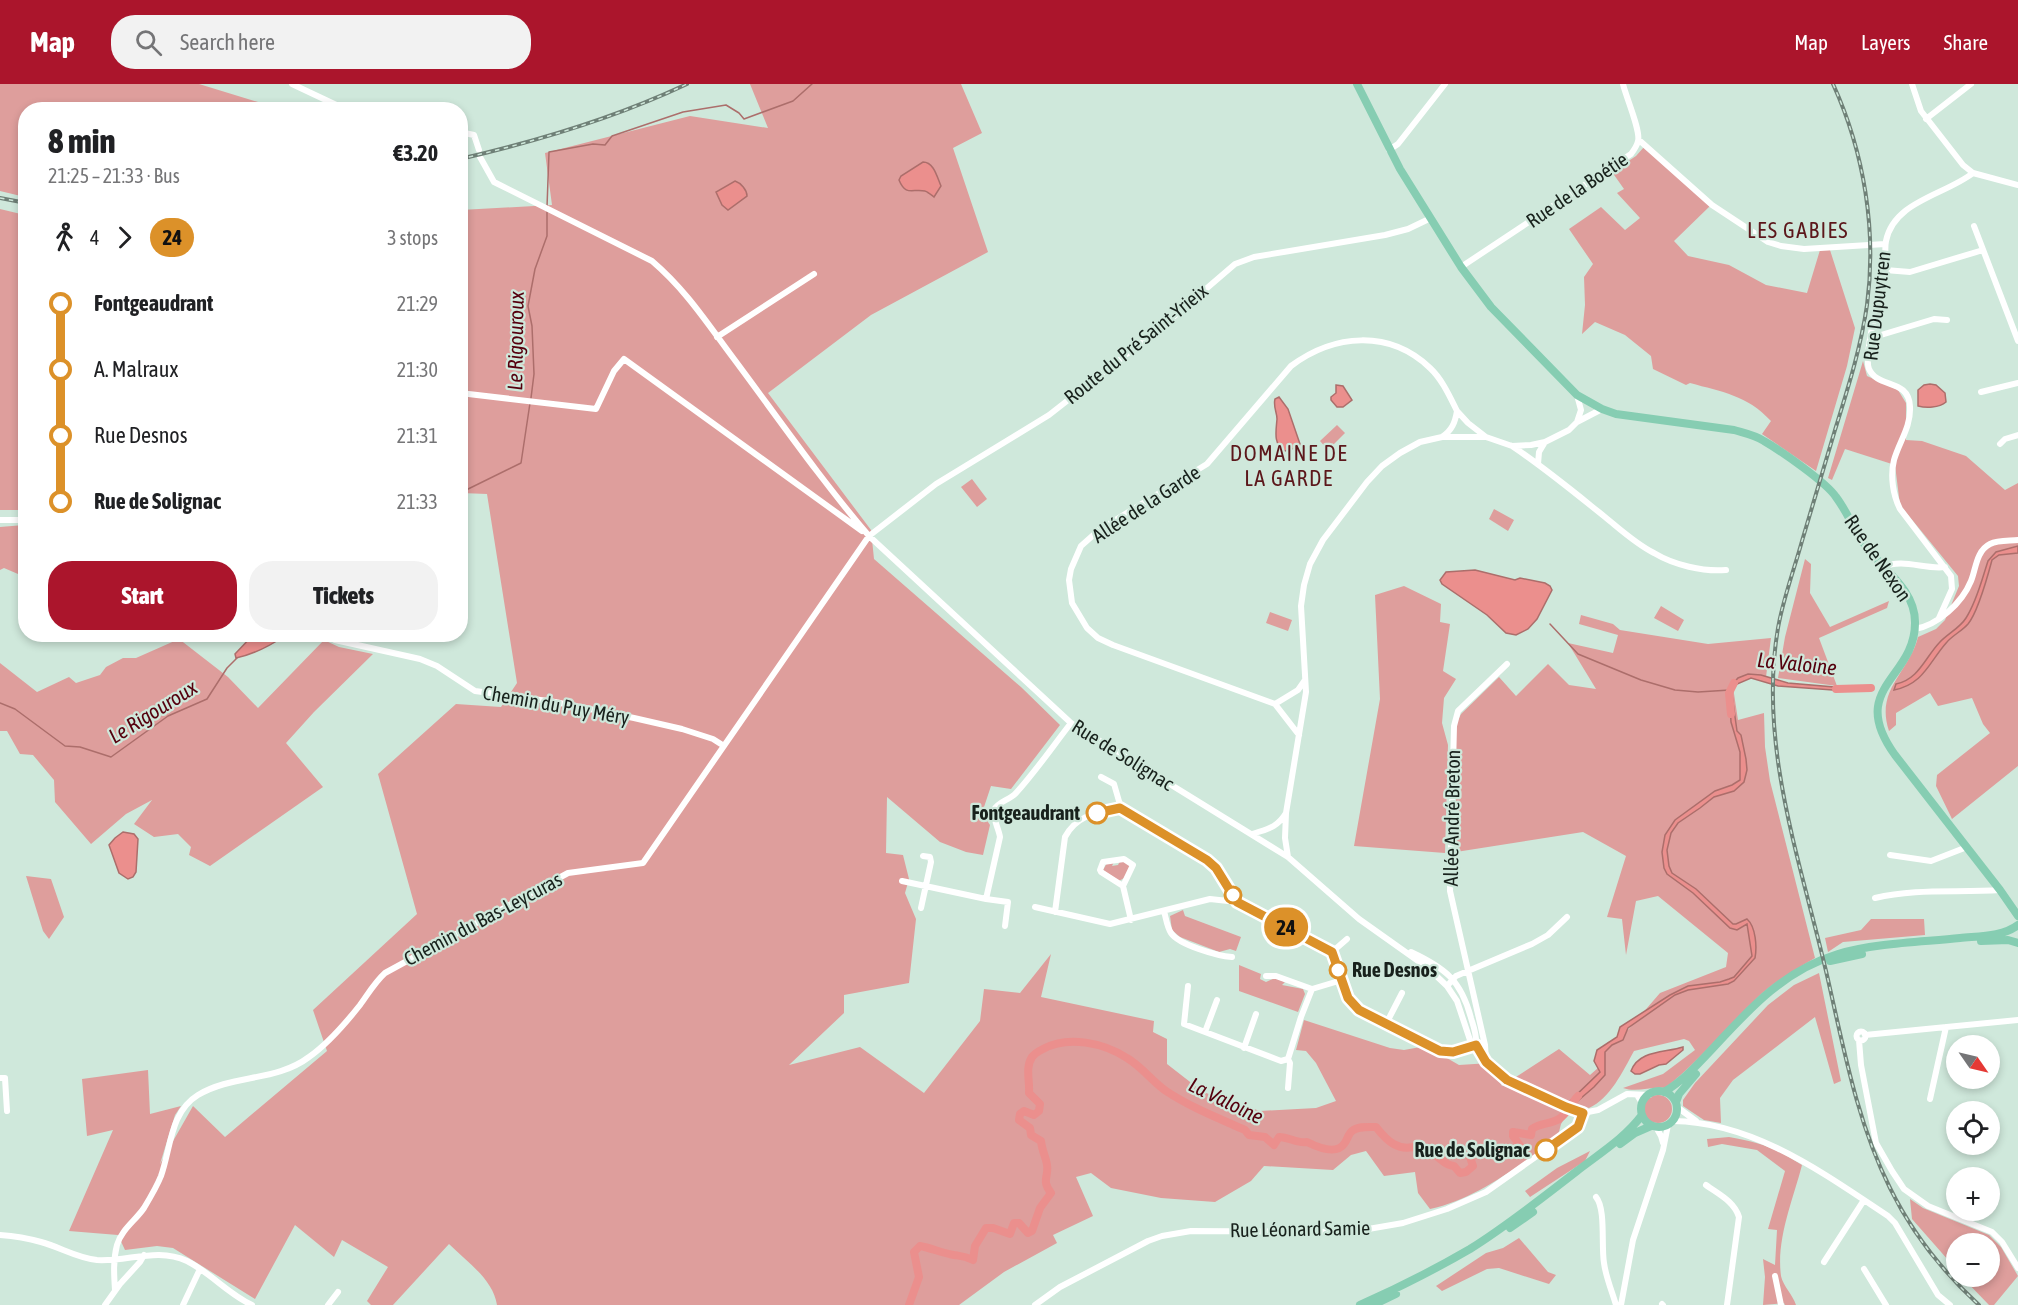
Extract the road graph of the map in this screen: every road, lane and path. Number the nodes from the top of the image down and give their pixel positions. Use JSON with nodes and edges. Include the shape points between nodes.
{"nodes":[{"id":1,"x":292,"y":84,"type":"edge"},
{"id":2,"x":1356,"y":84,"type":"edge"},
{"id":3,"x":1444,"y":84,"type":"edge"},
{"id":4,"x":1623,"y":84,"type":"edge"},
{"id":5,"x":1912,"y":84,"type":"edge"},
{"id":6,"x":1971,"y":84,"type":"edge"},
{"id":7,"x":330,"y":102,"type":"edge"},
{"id":8,"x":1926,"y":119,"type":"junction"},
{"id":9,"x":468,"y":134,"type":"edge"},
{"id":10,"x":1639,"y":140,"type":"junction"},
{"id":11,"x":1389,"y":150,"type":"junction"},
{"id":12,"x":1973,"y":172,"type":"junction"},
{"id":13,"x":2018,"y":185,"type":"edge"},
{"id":14,"x":1431,"y":218,"type":"junction"},
{"id":15,"x":1974,"y":226,"type":"dead end"},
{"id":16,"x":1881,"y":244,"type":"junction"},
{"id":17,"x":1983,"y":250,"type":"junction"},
{"id":18,"x":1461,"y":267,"type":"junction"},
{"id":19,"x":1885,"y":270,"type":"junction"},
{"id":20,"x":814,"y":274,"type":"dead end"},
{"id":21,"x":1947,"y":320,"type":"dead end"},
{"id":22,"x":717,"y":337,"type":"junction"},
{"id":23,"x":1871,"y":338,"type":"junction"},
{"id":24,"x":2018,"y":341,"type":"edge"},
{"id":25,"x":2018,"y":383,"type":"edge"},
{"id":26,"x":1981,"y":392,"type":"dead end"},
{"id":27,"x":468,"y":394,"type":"edge"},
{"id":28,"x":1578,"y":395,"type":"junction"},
{"id":29,"x":1589,"y":402,"type":"junction"},
{"id":30,"x":1602,"y":409,"type":"junction"},
{"id":31,"x":1581,"y":410,"type":"junction"},
{"id":32,"x":1457,"y":411,"type":"junction"},
{"id":33,"x":1577,"y":422,"type":"junction"},
{"id":34,"x":2018,"y":435,"type":"edge"},
{"id":35,"x":1442,"y":437,"type":"junction"},
{"id":36,"x":1486,"y":437,"type":"junction"},
{"id":37,"x":1545,"y":442,"type":"junction"},
{"id":38,"x":2000,"y":444,"type":"dead end"},
{"id":39,"x":1512,"y":446,"type":"junction"},
{"id":40,"x":1538,"y":464,"type":"junction"},
{"id":41,"x":0,"y":520,"type":"edge"},
{"id":42,"x":18,"y":520,"type":"edge"},
{"id":43,"x":869,"y":536,"type":"junction"},
{"id":44,"x":2018,"y":540,"type":"edge"},
{"id":45,"x":1884,"y":567,"type":"junction"},
{"id":46,"x":1945,"y":567,"type":"junction"},
{"id":47,"x":1726,"y":570,"type":"dead end"},
{"id":48,"x":1940,"y":618,"type":"junction"},
{"id":49,"x":1915,"y":629,"type":"junction"},
{"id":50,"x":344,"y":642,"type":"edge"},
{"id":51,"x":1507,"y":664,"type":"dead end"},
{"id":52,"x":1305,"y":679,"type":"junction"},
{"id":53,"x":1275,"y":704,"type":"junction"},
{"id":54,"x":1071,"y":723,"type":"junction"},
{"id":55,"x":1299,"y":735,"type":"junction"},
{"id":56,"x":724,"y":746,"type":"junction"},
{"id":57,"x":1101,"y":777,"type":"dead end"},
{"id":58,"x":1120,"y":808,"type":"junction"},
{"id":59,"x":1286,"y":813,"type":"junction"},
{"id":60,"x":1251,"y":834,"type":"junction"},
{"id":61,"x":1967,"y":847,"type":"junction"},
{"id":62,"x":1890,"y":855,"type":"dead end"},
{"id":63,"x":922,"y":856,"type":"dead end"},
{"id":64,"x":1288,"y":857,"type":"junction"},
{"id":65,"x":902,"y":881,"type":"dead end"},
{"id":66,"x":926,"y":885,"type":"junction"},
{"id":67,"x":1123,"y":886,"type":"junction"},
{"id":68,"x":2000,"y":890,"type":"junction"},
{"id":69,"x":1875,"y":898,"type":"dead end"},
{"id":70,"x":986,"y":899,"type":"junction"},
{"id":71,"x":1008,"y":902,"type":"junction"},
{"id":72,"x":1237,"y":902,"type":"junction"},
{"id":73,"x":1016,"y":903,"type":"dead end"},
{"id":74,"x":2011,"y":903,"type":"junction"},
{"id":75,"x":1035,"y":907,"type":"dead end"},
{"id":76,"x":921,"y":908,"type":"dead end"},
{"id":77,"x":2018,"y":909,"type":"edge"},
{"id":78,"x":1164,"y":911,"type":"junction"},
{"id":79,"x":1054,"y":912,"type":"junction"},
{"id":80,"x":2018,"y":916,"type":"edge"},
{"id":81,"x":1567,"y":917,"type":"dead end"},
{"id":82,"x":1131,"y":920,"type":"junction"},
{"id":83,"x":2018,"y":925,"type":"edge"},
{"id":84,"x":1005,"y":926,"type":"dead end"},
{"id":85,"x":1347,"y":939,"type":"dead end"},
{"id":86,"x":2018,"y":943,"type":"edge"},
{"id":87,"x":1398,"y":946,"type":"junction"},
{"id":88,"x":1332,"y":952,"type":"junction"},
{"id":89,"x":1232,"y":957,"type":"dead end"},
{"id":90,"x":1468,"y":972,"type":"junction"},
{"id":91,"x":1266,"y":976,"type":"dead end"},
{"id":92,"x":1453,"y":979,"type":"junction"},
{"id":93,"x":1342,"y":980,"type":"junction"},
{"id":94,"x":1188,"y":986,"type":"dead end"},
{"id":95,"x":1447,"y":986,"type":"junction"},
{"id":96,"x":1311,"y":989,"type":"junction"},
{"id":97,"x":1401,"y":993,"type":"dead end"},
{"id":98,"x":1217,"y":1000,"type":"dead end"},
{"id":99,"x":1256,"y":1014,"type":"dead end"},
{"id":100,"x":2018,"y":1020,"type":"edge"},
{"id":101,"x":1386,"y":1024,"type":"junction"},
{"id":102,"x":1946,"y":1027,"type":"junction"},
{"id":103,"x":1205,"y":1032,"type":"junction"},
{"id":104,"x":1476,"y":1045,"type":"junction"},
{"id":105,"x":1244,"y":1048,"type":"junction"},
{"id":106,"x":1288,"y":1059,"type":"junction"},
{"id":107,"x":1486,"y":1062,"type":"junction"},
{"id":108,"x":0,"y":1078,"type":"edge"},
{"id":109,"x":1288,"y":1088,"type":"dead end"},
{"id":110,"x":1664,"y":1092,"type":"junction"},
{"id":111,"x":1637,"y":1095,"type":"junction"},
{"id":112,"x":1649,"y":1095,"type":"junction"},
{"id":113,"x":1930,"y":1099,"type":"dead end"},
{"id":114,"x":1642,"y":1103,"type":"junction"},
{"id":115,"x":1677,"y":1104,"type":"junction"},
{"id":116,"x":7,"y":1111,"type":"dead end"},
{"id":117,"x":1583,"y":1113,"type":"junction"},
{"id":118,"x":1642,"y":1115,"type":"junction"},
{"id":119,"x":1699,"y":1122,"type":"junction"},
{"id":120,"x":1671,"y":1123,"type":"junction"},
{"id":121,"x":1653,"y":1126,"type":"junction"},
{"id":122,"x":1664,"y":1147,"type":"junction"},
{"id":123,"x":1706,"y":1185,"type":"dead end"},
{"id":124,"x":1596,"y":1197,"type":"dead end"},
{"id":125,"x":1864,"y":1200,"type":"junction"},
{"id":126,"x":0,"y":1235,"type":"edge"},
{"id":127,"x":144,"y":1254,"type":"junction"},
{"id":128,"x":114,"y":1258,"type":"junction"},
{"id":129,"x":1824,"y":1262,"type":"dead end"},
{"id":130,"x":2018,"y":1268,"type":"edge"},
{"id":131,"x":200,"y":1269,"type":"junction"},
{"id":132,"x":1864,"y":1269,"type":"dead end"},
{"id":133,"x":1775,"y":1276,"type":"dead end"},
{"id":134,"x":115,"y":1290,"type":"junction"},
{"id":135,"x":1612,"y":1291,"type":"junction"},
{"id":136,"x":338,"y":1292,"type":"dead end"},
{"id":137,"x":1622,"y":1297,"type":"junction"},
{"id":138,"x":105,"y":1305,"type":"edge"},
{"id":139,"x":183,"y":1305,"type":"edge"},
{"id":140,"x":252,"y":1305,"type":"edge"},
{"id":141,"x":328,"y":1305,"type":"edge"},
{"id":142,"x":1035,"y":1305,"type":"edge"},
{"id":143,"x":1360,"y":1305,"type":"edge"},
{"id":144,"x":1373,"y":1305,"type":"edge"},
{"id":145,"x":1618,"y":1305,"type":"edge"},
{"id":146,"x":1727,"y":1305,"type":"edge"},
{"id":147,"x":1781,"y":1305,"type":"edge"},
{"id":148,"x":1886,"y":1305,"type":"edge"},
{"id":149,"x":1950,"y":1305,"type":"edge"}],
"edges":[{"from":1,"to":7,"type":"street"},
{"from":2,"to":11,"type":"main road","name":"Rue de Nexon"},
{"from":3,"to":11,"type":"street","via":[[1398,144]]},
{"from":4,"to":10,"type":"street","name":"Rue de la Boétie"},
{"from":5,"to":8,"type":"street"},
{"from":6,"to":8,"type":"street"},
{"from":8,"to":12,"type":"street"},
{"from":9,"to":22,"type":"street","via":[[474,135],[494,182],[652,261],[688,296]]},
{"from":10,"to":16,"type":"street","via":[[1712,205],[1768,242],[1804,249]]},
{"from":10,"to":18,"type":"street","name":"Rue de la Boétie","via":[[1631,154]]},
{"from":11,"to":14,"type":"main road","name":"Rue de Nexon"},
{"from":12,"to":13,"type":"street"},
{"from":12,"to":16,"type":"street","name":"Rue Dupuytren","via":[[1904,211]]},
{"from":14,"to":18,"type":"main road","name":"Rue de Nexon"},
{"from":14,"to":43,"type":"street","name":"Route du Pré Saint-Yrieix","via":[[1385,235],[1254,257],[1236,264],[1049,415],[936,484]]},
{"from":15,"to":17,"type":"street"},
{"from":16,"to":19,"type":"street","name":"Rue Dupuytren","via":[[1887,258]]},
{"from":17,"to":19,"type":"street","via":[[1910,272]]},
{"from":17,"to":24,"type":"street"},
{"from":18,"to":28,"type":"main road","name":"Rue de Nexon","via":[[1491,307]]},
{"from":19,"to":23,"type":"street","name":"Rue Dupuytren"},
{"from":20,"to":22,"type":"street"},
{"from":21,"to":23,"type":"street","via":[[1934,319]]},
{"from":22,"to":43,"type":"street"},
{"from":23,"to":46,"type":"street","name":"Rue Dupuytren","via":[[1869,369],[1881,380],[1902,389],[1910,405],[1907,428],[1894,459],[1896,502]]},
{"from":25,"to":26,"type":"street"},
{"from":27,"to":43,"type":"street","via":[[596,409],[614,370],[624,359]]},
{"from":28,"to":29,"type":"main road","name":"Rue de Nexon"},
{"from":28,"to":31,"type":"street"},
{"from":29,"to":30,"type":"main road","name":"Rue de Nexon"},
{"from":29,"to":31,"type":"street"},
{"from":30,"to":33,"type":"street","name":"Allée de la Garde"},
{"from":30,"to":45,"type":"main road","name":"Rue de Nexon","via":[[1630,417],[1734,430],[1764,441],[1835,495],[1866,547]]},
{"from":31,"to":33,"type":"street"},
{"from":32,"to":35,"type":"street","via":[[1455,423]]},
{"from":32,"to":36,"type":"street","name":"Allée de la Garde"},
{"from":32,"to":53,"type":"street","name":"Allée de la Garde","via":[[1432,370],[1406,351],[1369,340],[1331,344],[1291,366],[1207,464],[1100,530],[1081,546],[1071,568],[1070,593],[1076,612],[1098,638]]},
{"from":33,"to":37,"type":"street","name":"Allée de la Garde"},
{"from":34,"to":38,"type":"street"},
{"from":35,"to":36,"type":"street","name":"Allée de la Garde"},
{"from":35,"to":52,"type":"street","name":"Allée de la Garde","via":[[1420,442],[1382,466],[1323,540],[1310,564],[1300,606]]},
{"from":36,"to":39,"type":"street","name":"Allée de la Garde"},
{"from":37,"to":39,"type":"street","name":"Allée de la Garde"},
{"from":37,"to":40,"type":"street"},
{"from":39,"to":40,"type":"street"},
{"from":40,"to":47,"type":"street","via":[[1654,554],[1713,571]]},
{"from":41,"to":42,"type":"street"},
{"from":43,"to":54,"type":"street","name":"Rue de Solignac"},
{"from":43,"to":56,"type":"street","name":"Chemin du Bas-Leycuras"},
{"from":44,"to":48,"type":"street","via":[[1989,545],[1981,552],[1970,583],[1957,603]]},
{"from":45,"to":46,"type":"street"},
{"from":45,"to":49,"type":"main road","name":"Rue de Nexon","via":[[1912,603]]},
{"from":46,"to":48,"type":"street","name":"Rue Dupuytren","via":[[1952,589]]},
{"from":48,"to":49,"type":"street"},
{"from":49,"to":61,"type":"main road","name":"Rue de Nexon","via":[[1909,649],[1881,694],[1878,720],[1887,743]]},
{"from":50,"to":56,"type":"street","name":"Chemin du Puy Méry","via":[[420,659],[475,691],[634,718],[682,729]]},
{"from":51,"to":90,"type":"street","name":"Allée André Breton","via":[[1458,711],[1454,726],[1450,891]]},
{"from":52,"to":53,"type":"street","via":[[1298,690]]},
{"from":52,"to":55,"type":"street","name":"Allée de la Garde"},
{"from":53,"to":55,"type":"street"},
{"from":54,"to":60,"type":"street","name":"Rue de Solignac"},
{"from":54,"to":70,"type":"street","via":[[1015,795],[996,807],[994,815],[1000,837]]},
{"from":55,"to":59,"type":"street","name":"Allée de la Garde"},
{"from":56,"to":128,"type":"street","name":"Chemin du Bas-Leycuras","via":[[643,863],[568,873],[385,973],[322,1047],[296,1066],[216,1086],[190,1100],[178,1116],[160,1176],[143,1209],[117,1242]]},
{"from":57,"to":58,"type":"street","via":[[1114,784]]},
{"from":58,"to":72,"type":"street","via":[[1207,860]]},
{"from":58,"to":79,"type":"street","via":[[1084,816],[1068,832]]},
{"from":59,"to":60,"type":"street","via":[[1278,824]]},
{"from":59,"to":64,"type":"street","name":"Allée de la Garde"},
{"from":60,"to":64,"type":"street","name":"Rue de Solignac"},
{"from":61,"to":62,"type":"street","via":[[1931,861]]},
{"from":61,"to":68,"type":"main road","name":"Rue de Nexon"},
{"from":63,"to":66,"type":"street","via":[[930,857],[932,862]]},
{"from":64,"to":87,"type":"street","name":"Rue de Solignac","via":[[1359,919]]},
{"from":65,"to":66,"type":"street"},
{"from":66,"to":70,"type":"street"},
{"from":66,"to":76,"type":"street"},
{"from":67,"to":67,"type":"street","via":[[1101,872],[1103,862],[1124,859],[1133,864]]},
{"from":67,"to":82,"type":"street"},
{"from":68,"to":69,"type":"street","via":[[1916,891]]},
{"from":68,"to":74,"type":"main road","name":"Rue de Nexon"},
{"from":70,"to":71,"type":"street"},
{"from":71,"to":73,"type":"street"},
{"from":71,"to":84,"type":"street"},
{"from":72,"to":78,"type":"street","via":[[1210,899]]},
{"from":72,"to":88,"type":"street"},
{"from":74,"to":77,"type":"main road","name":"Rue de Nexon"},
{"from":74,"to":80,"type":"main road","name":"Rue de Nexon"},
{"from":75,"to":79,"type":"street"},
{"from":78,"to":82,"type":"street"},
{"from":78,"to":89,"type":"street","via":[[1169,929],[1178,940]]},
{"from":79,"to":82,"type":"street","via":[[1110,924]]},
{"from":81,"to":90,"type":"street","via":[[1532,945]]},
{"from":83,"to":86,"type":"main road"},
{"from":83,"to":110,"type":"main road","via":[[1985,936],[1852,950],[1812,963],[1769,990],[1690,1073]]},
{"from":85,"to":88,"type":"street"},
{"from":86,"to":115,"type":"main road","via":[[1995,939],[1868,953],[1813,968],[1763,1002],[1686,1084]]},
{"from":87,"to":92,"type":"street","name":"Rue de Solignac","via":[[1440,967]]},
{"from":87,"to":95,"type":"street","name":"Rue de Solignac"},
{"from":88,"to":93,"type":"street"},
{"from":90,"to":92,"type":"street"},
{"from":90,"to":107,"type":"street","name":"Allée André Breton"},
{"from":91,"to":96,"type":"street"},
{"from":92,"to":95,"type":"street"},
{"from":92,"to":104,"type":"street","name":"Rue de Solignac","via":[[1467,1001]]},
{"from":93,"to":96,"type":"street"},
{"from":93,"to":101,"type":"street","via":[[1348,998],[1359,1010]]},
{"from":94,"to":103,"type":"street","via":[[1184,1024]]},
{"from":95,"to":104,"type":"street","name":"Rue de Solignac","via":[[1457,1001],[1470,1040]]},
{"from":96,"to":106,"type":"street"},
{"from":97,"to":101,"type":"street"},
{"from":98,"to":103,"type":"street"},
{"from":99,"to":105,"type":"street"},
{"from":100,"to":102,"type":"street"},
{"from":101,"to":104,"type":"street","via":[[1440,1051],[1453,1052]]},
{"from":102,"to":113,"type":"street"},
{"from":102,"to":130,"type":"street","via":[[1865,1035],[1858,1032],[1876,1143],[1904,1189],[1917,1199],[1992,1233]]},
{"from":103,"to":105,"type":"street"},
{"from":104,"to":107,"type":"street","name":"Rue de Solignac"},
{"from":105,"to":106,"type":"street","via":[[1281,1061]]},
{"from":106,"to":109,"type":"street"},
{"from":107,"to":117,"type":"street","name":"Rue de Solignac","via":[[1507,1080]]},
{"from":108,"to":116,"type":"street","via":[[5,1078]]},
{"from":110,"to":112,"type":"main road"},
{"from":110,"to":115,"type":"main road"},
{"from":111,"to":112,"type":"street"},
{"from":111,"to":114,"type":"street"},
{"from":111,"to":117,"type":"street","via":[[1620,1096],[1598,1110]]},
{"from":112,"to":114,"type":"main road"},
{"from":114,"to":118,"type":"main road"},
{"from":115,"to":119,"type":"street"},
{"from":115,"to":120,"type":"main road","via":[[1677,1114]]},
{"from":117,"to":142,"type":"street","name":"Rue Léonard Samie","via":[[1578,1127],[1486,1192],[1429,1216],[1351,1232],[1191,1231],[1162,1236],[1060,1287]]},
{"from":118,"to":121,"type":"main road"},
{"from":118,"to":143,"type":"main road","via":[[1522,1214],[1412,1282]]},
{"from":119,"to":120,"type":"street"},
{"from":119,"to":125,"type":"street","via":[[1775,1146]]},
{"from":120,"to":121,"type":"main road"},
{"from":120,"to":122,"type":"street"},
{"from":121,"to":122,"type":"street"},
{"from":121,"to":144,"type":"main road","via":[[1625,1139],[1525,1218],[1476,1250]]},
{"from":122,"to":137,"type":"street","via":[[1636,1228]]},
{"from":123,"to":146,"type":"street","via":[[1731,1203],[1739,1217]]},
{"from":124,"to":135,"type":"street","via":[[1602,1208],[1605,1271]]},
{"from":125,"to":129,"type":"street"},
{"from":125,"to":149,"type":"street","via":[[1895,1223],[1938,1295]]},
{"from":126,"to":128,"type":"street","via":[[41,1242],[85,1258]]},
{"from":127,"to":128,"type":"street"},
{"from":127,"to":131,"type":"street","via":[[171,1256]]},
{"from":127,"to":134,"type":"street"},
{"from":128,"to":134,"type":"street"},
{"from":131,"to":139,"type":"street"},
{"from":131,"to":140,"type":"street"},
{"from":132,"to":148,"type":"street"},
{"from":133,"to":147,"type":"street"},
{"from":134,"to":138,"type":"street"},
{"from":135,"to":137,"type":"street"},
{"from":135,"to":145,"type":"street"},
{"from":136,"to":141,"type":"street"},
{"from":137,"to":145,"type":"street"}]}
